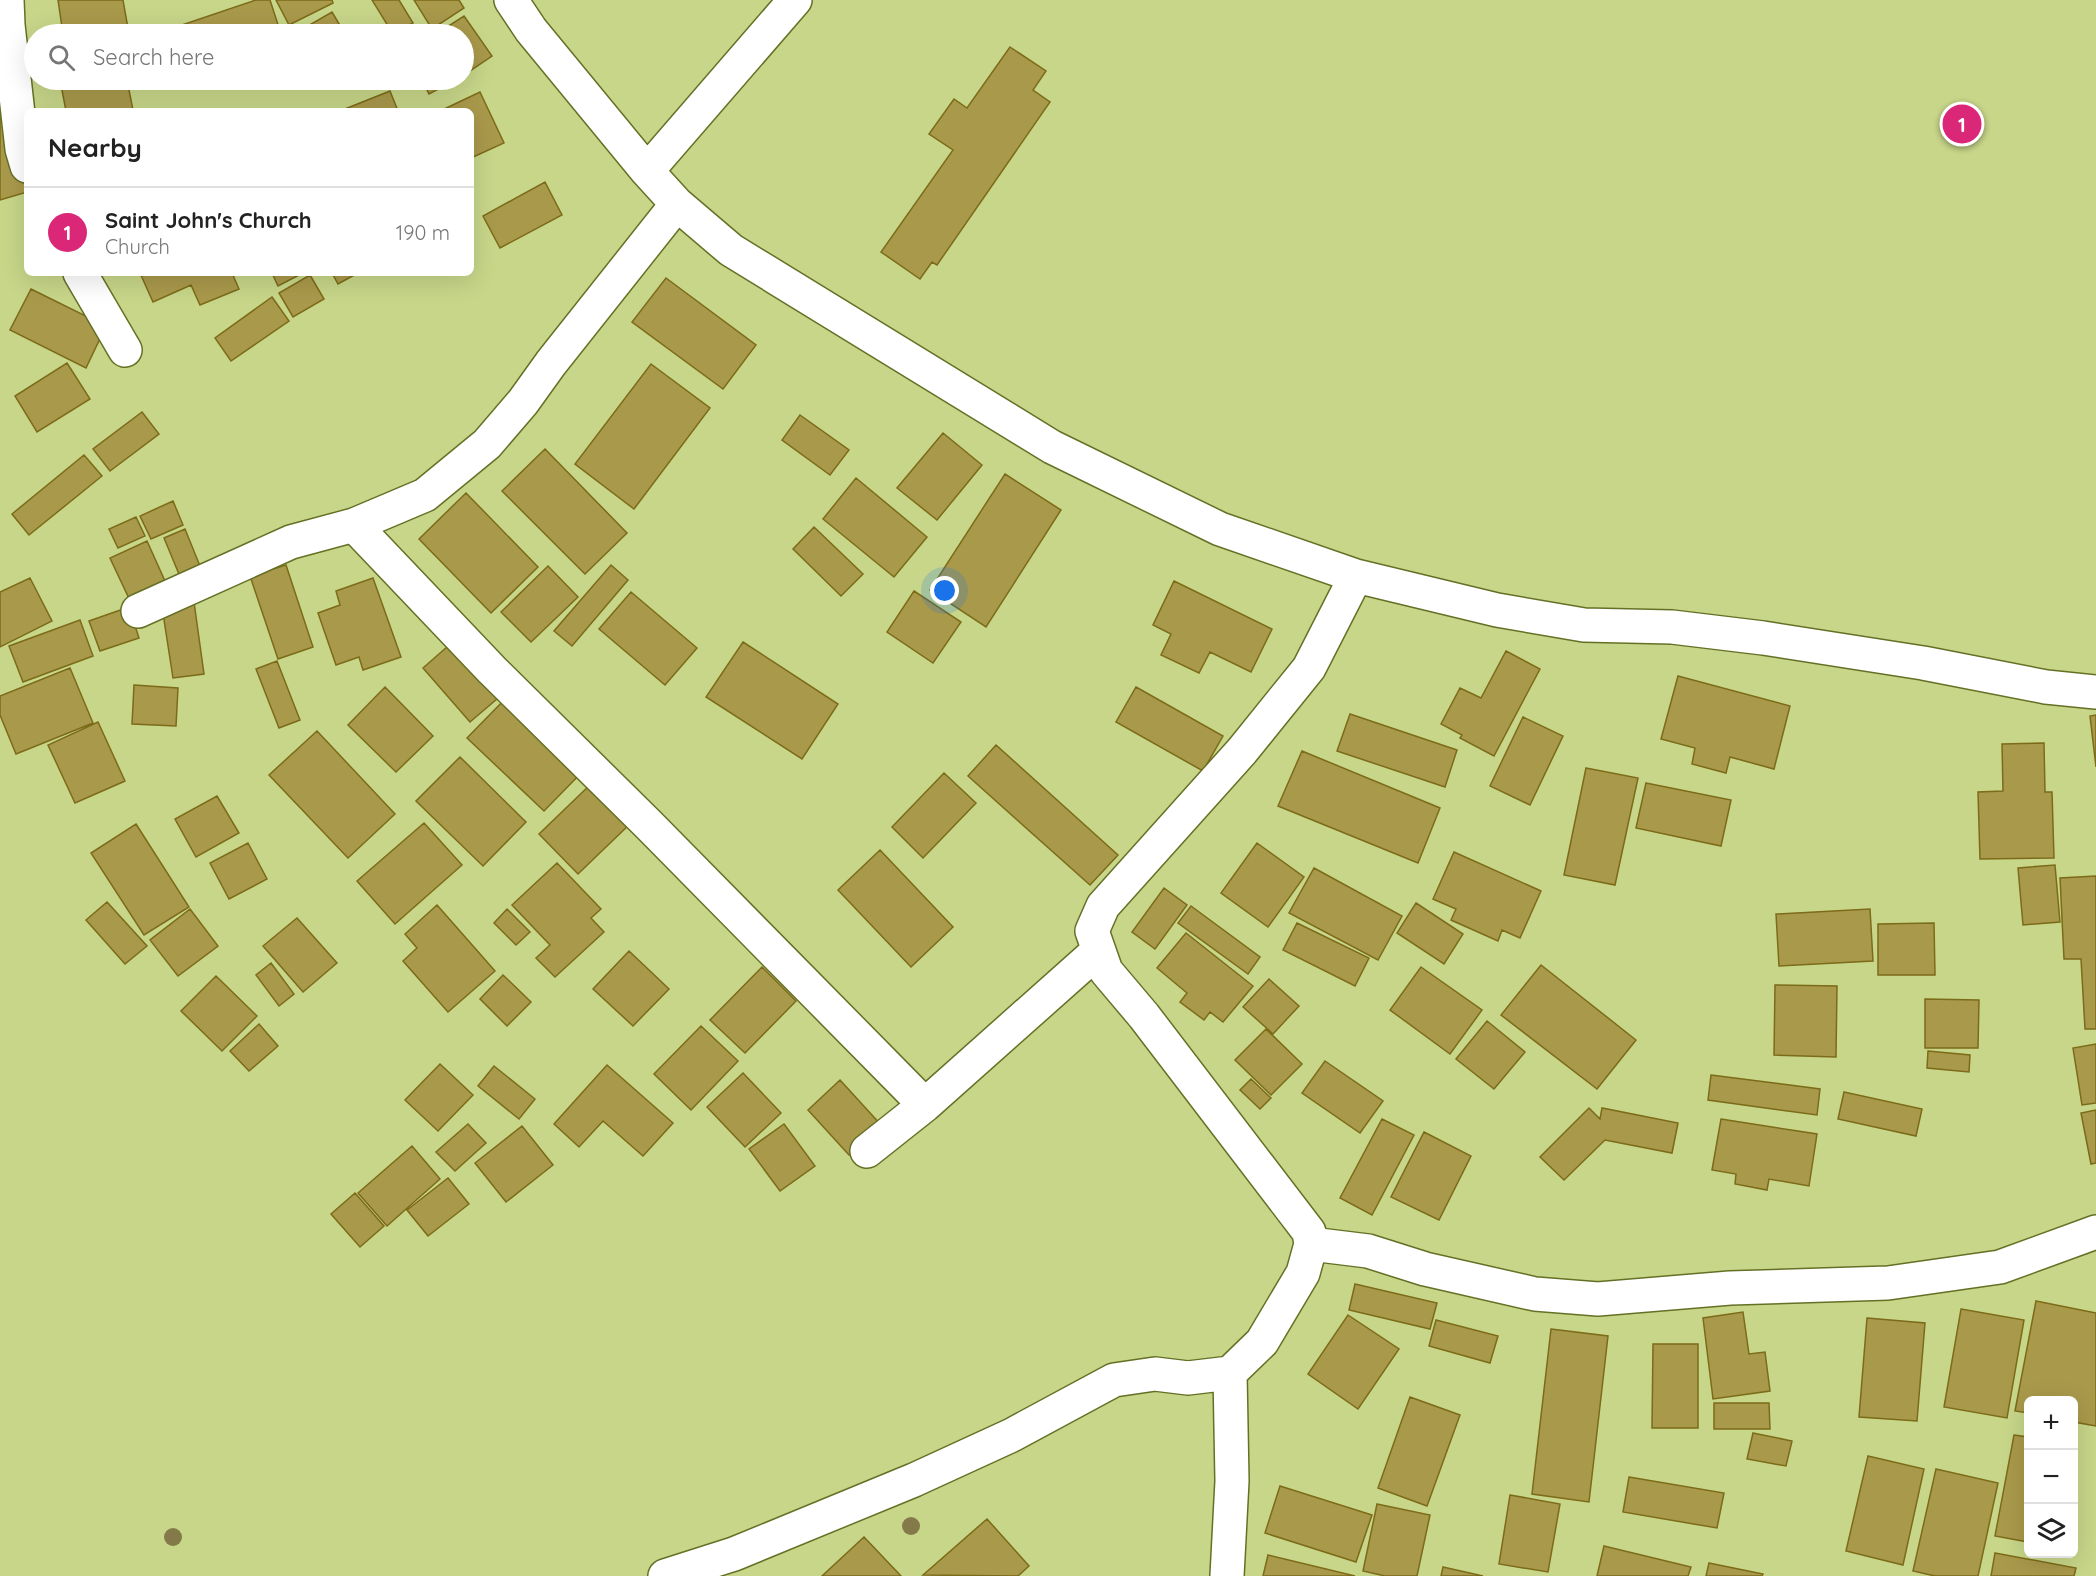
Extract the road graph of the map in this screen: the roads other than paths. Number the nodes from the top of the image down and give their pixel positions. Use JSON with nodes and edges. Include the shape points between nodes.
{"nodes":[{"id":1,"x":8,"y":0,"type":"edge"},
{"id":2,"x":512,"y":0,"type":"edge"},
{"id":3,"x":795,"y":0,"type":"edge"},
{"id":4,"x":24,"y":152,"type":"edge"},
{"id":5,"x":647,"y":171,"type":"junction"},
{"id":6,"x":677,"y":204,"type":"junction"},
{"id":7,"x":82,"y":276,"type":"edge"},
{"id":8,"x":125,"y":350,"type":"dead end"},
{"id":9,"x":354,"y":525,"type":"junction"},
{"id":10,"x":1356,"y":576,"type":"junction"},
{"id":11,"x":138,"y":611,"type":"dead end"},
{"id":12,"x":2096,"y":692,"type":"edge"},
{"id":13,"x":1098,"y":951,"type":"junction"},
{"id":14,"x":925,"y":1105,"type":"junction"},
{"id":15,"x":867,"y":1151,"type":"dead end"},
{"id":16,"x":2096,"y":1232,"type":"edge"},
{"id":17,"x":1311,"y":1244,"type":"junction"},
{"id":18,"x":1230,"y":1373,"type":"junction"},
{"id":19,"x":665,"y":1576,"type":"edge"},
{"id":20,"x":1227,"y":1576,"type":"edge"}],
"edges":[{"from":1,"to":4,"type":"street"},
{"from":2,"to":5,"type":"street","via":[[531,30]]},
{"from":3,"to":5,"type":"street"},
{"from":5,"to":6,"type":"street"},
{"from":6,"to":9,"type":"street","via":[[487,444],[424,495]]},
{"from":6,"to":10,"type":"street","via":[[731,250],[1052,447],[1220,530]]},
{"from":7,"to":8,"type":"street"},
{"from":9,"to":11,"type":"street","via":[[291,542]]},
{"from":9,"to":14,"type":"street","via":[[492,670]]},
{"from":10,"to":12,"type":"street","via":[[1584,625],[1672,627],[1763,638],[2046,687]]},
{"from":10,"to":13,"type":"street","via":[[1309,668],[1242,751],[1102,906],[1092,931]]},
{"from":13,"to":14,"type":"street"},
{"from":13,"to":17,"type":"street","via":[[1106,971],[1309,1232]]},
{"from":14,"to":15,"type":"street"},
{"from":16,"to":17,"type":"street","via":[[2000,1267],[1888,1283],[1730,1288],[1598,1299],[1535,1294],[1425,1269],[1368,1251]]},
{"from":17,"to":18,"type":"street","via":[[1303,1273],[1262,1342]]},
{"from":18,"to":19,"type":"street","via":[[1188,1378],[1155,1374],[1114,1380],[1012,1436],[914,1480],[734,1554]]},
{"from":18,"to":20,"type":"street","via":[[1232,1481]]}]}
